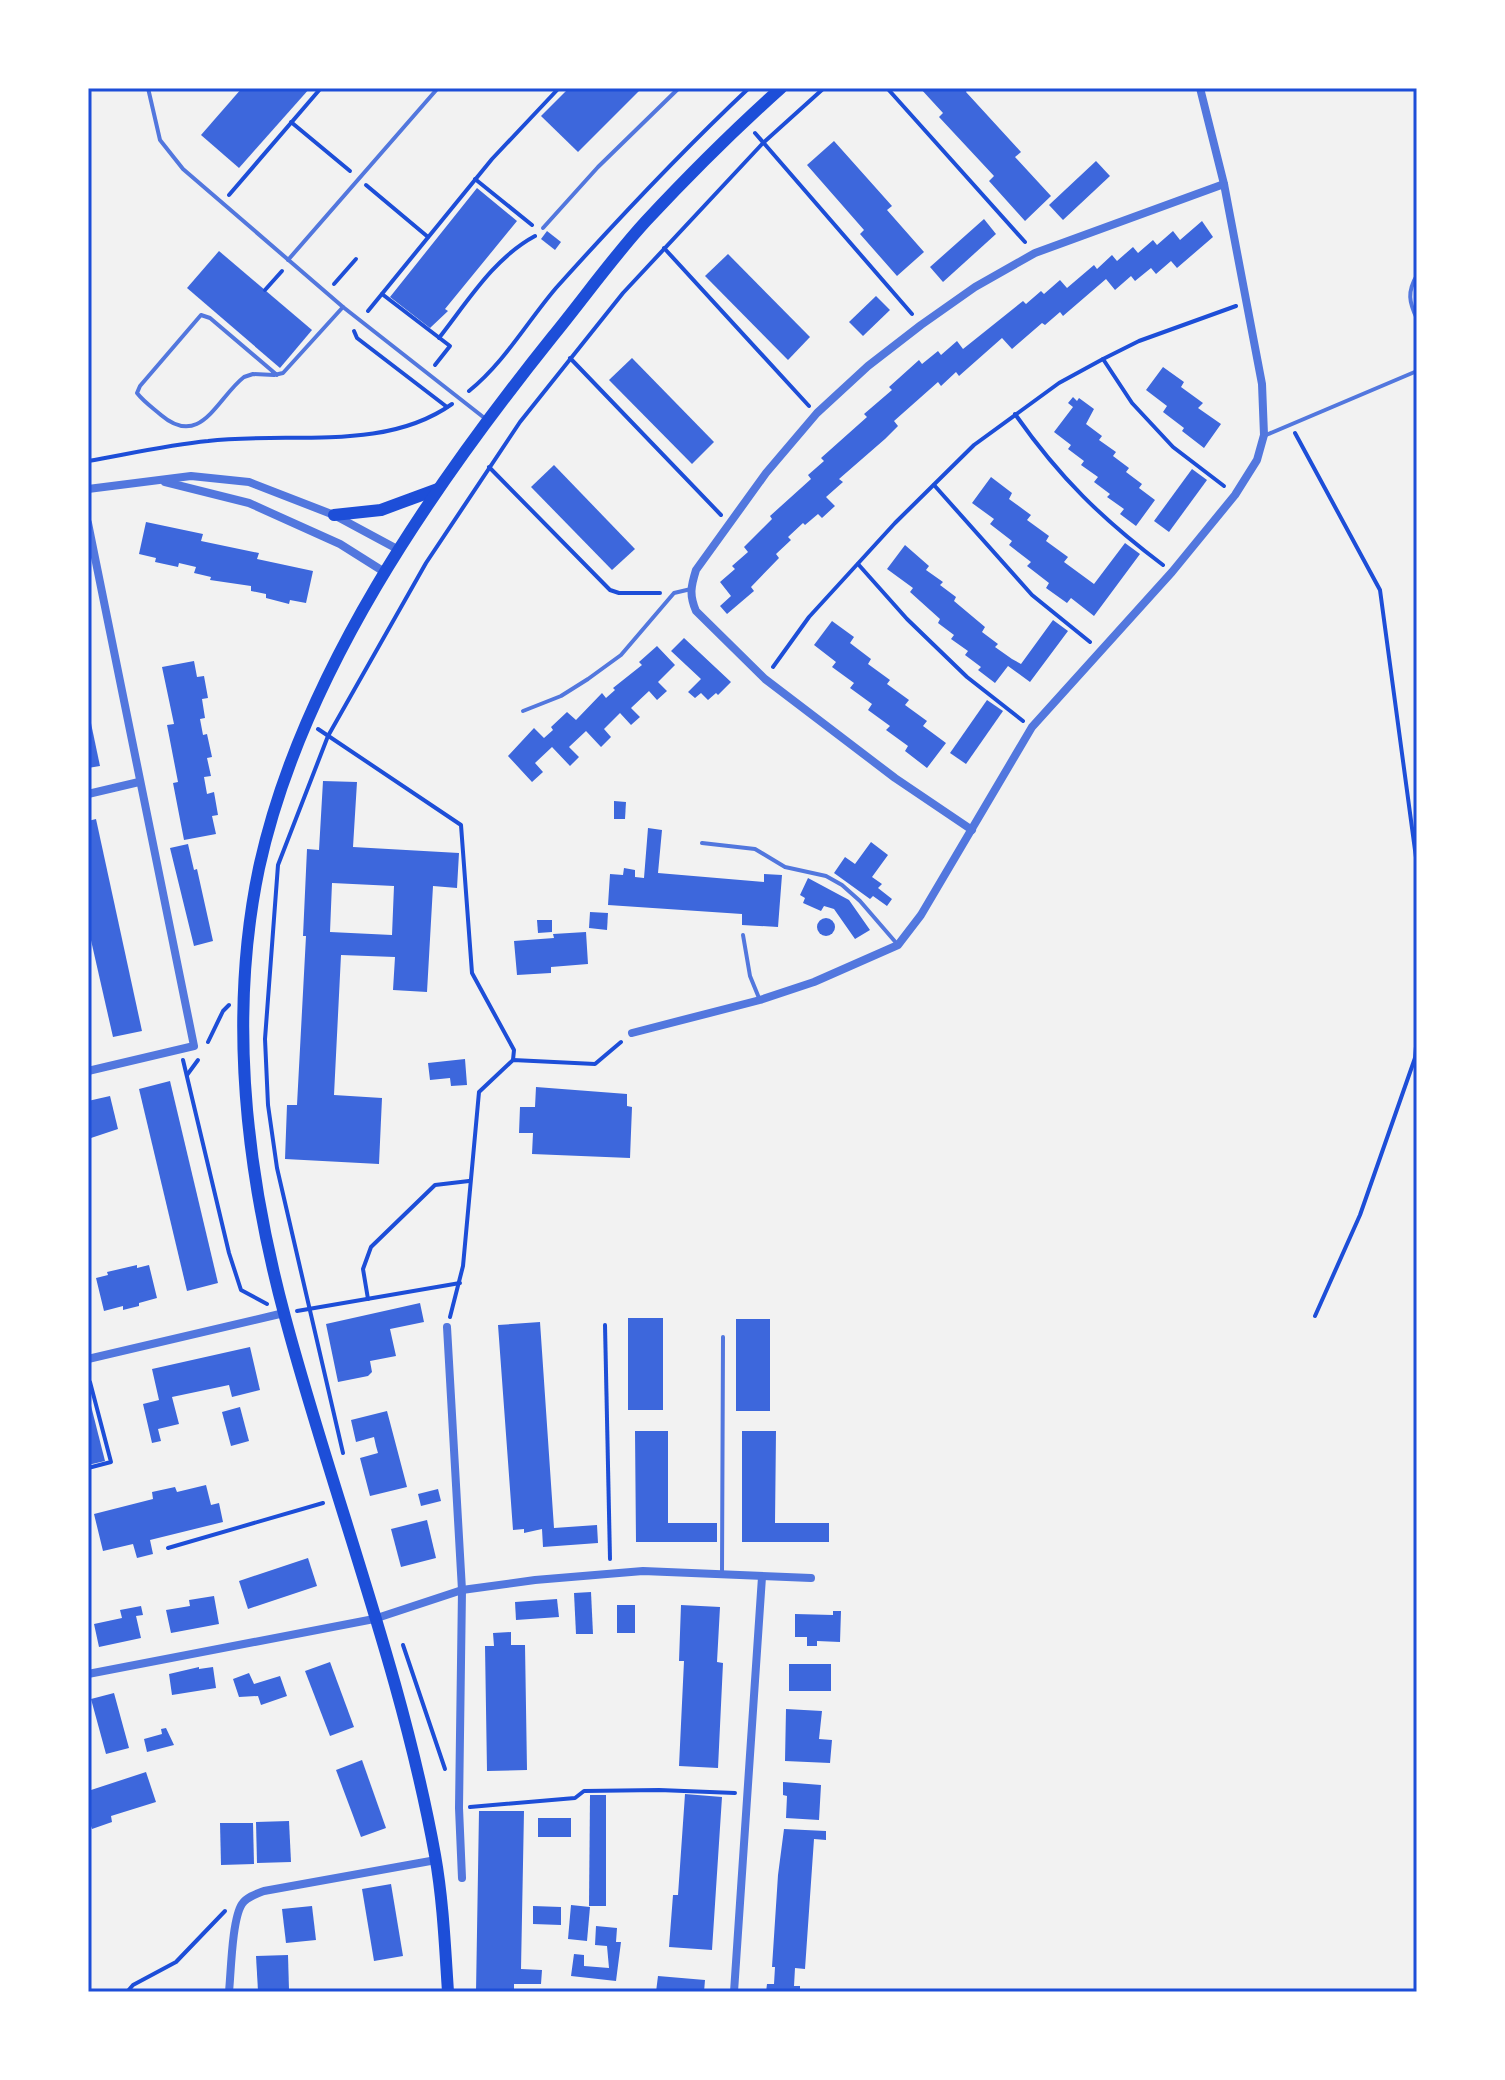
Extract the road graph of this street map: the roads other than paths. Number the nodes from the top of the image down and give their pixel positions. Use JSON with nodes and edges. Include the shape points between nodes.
{"nodes":[{"id":1,"x":148,"y":88,"type":"edge"},
{"id":2,"x":438,"y":88,"type":"edge"},
{"id":3,"x":679,"y":88,"type":"edge"},
{"id":4,"x":781,"y":88,"type":"edge"},
{"id":5,"x":1200,"y":88,"type":"edge"},
{"id":6,"x":1224,"y":184,"type":"junction"},
{"id":7,"x":543,"y":228,"type":"dead end"},
{"id":8,"x":289,"y":261,"type":"junction"},
{"id":9,"x":1417,"y":275,"type":"edge"},
{"id":10,"x":343,"y":307,"type":"junction"},
{"id":11,"x":1417,"y":319,"type":"edge"},
{"id":12,"x":1417,"y":371,"type":"edge"},
{"id":13,"x":277,"y":375,"type":"junction"},
{"id":14,"x":487,"y":420,"type":"junction"},
{"id":15,"x":1264,"y":435,"type":"junction"},
{"id":16,"x":160,"y":481,"type":"junction"},
{"id":17,"x":88,"y":489,"type":"edge"},
{"id":18,"x":438,"y":489,"type":"junction"},
{"id":19,"x":334,"y":515,"type":"junction"},
{"id":20,"x":88,"y":523,"type":"edge"},
{"id":21,"x":399,"y":550,"type":"junction"},
{"id":22,"x":386,"y":573,"type":"junction"},
{"id":23,"x":691,"y":589,"type":"junction"},
{"id":24,"x":523,"y":711,"type":"dead end"},
{"id":25,"x":139,"y":782,"type":"junction"},
{"id":26,"x":88,"y":794,"type":"edge"},
{"id":27,"x":972,"y":830,"type":"junction"},
{"id":28,"x":702,"y":843,"type":"dead end"},
{"id":29,"x":743,"y":935,"type":"dead end"},
{"id":30,"x":898,"y":945,"type":"junction"},
{"id":31,"x":760,"y":1000,"type":"junction"},
{"id":32,"x":632,"y":1033,"type":"road end"},
{"id":33,"x":88,"y":1071,"type":"edge"},
{"id":34,"x":284,"y":1313,"type":"junction"},
{"id":35,"x":447,"y":1327,"type":"road end"},
{"id":36,"x":723,"y":1337,"type":"dead end"},
{"id":37,"x":88,"y":1359,"type":"edge"},
{"id":38,"x":721,"y":1575,"type":"junction"},
{"id":39,"x":762,"y":1577,"type":"junction"},
{"id":40,"x":811,"y":1578,"type":"dead end"},
{"id":41,"x":462,"y":1590,"type":"junction"},
{"id":42,"x":374,"y":1619,"type":"junction"},
{"id":43,"x":88,"y":1674,"type":"edge"},
{"id":44,"x":436,"y":1860,"type":"junction"},
{"id":45,"x":462,"y":1878,"type":"dead end"},
{"id":46,"x":229,"y":1992,"type":"edge"},
{"id":47,"x":448,"y":1992,"type":"edge"},
{"id":48,"x":734,"y":1992,"type":"edge"}],
"edges":[{"from":1,"to":8,"type":"lane","via":[[160,140],[183,169]]},
{"from":2,"to":8,"type":"lane"},
{"from":3,"to":7,"type":"lane"},
{"from":4,"to":14,"type":"main road","via":[[643,225]]},
{"from":5,"to":6,"type":"street"},
{"from":6,"to":15,"type":"street","via":[[1262,384]]},
{"from":6,"to":23,"type":"street","via":[[1035,253],[921,325],[817,413],[728,523],[696,570]]},
{"from":8,"to":10,"type":"lane"},
{"from":9,"to":11,"type":"lane","via":[[1409,288]]},
{"from":10,"to":13,"type":"lane","via":[[291,367]]},
{"from":10,"to":14,"type":"lane"},
{"from":12,"to":15,"type":"lane"},
{"from":13,"to":13,"type":"lane","via":[[201,315],[137,393],[182,427],[202,422],[244,377]]},
{"from":14,"to":18,"type":"main road"},
{"from":15,"to":27,"type":"street","via":[[1257,460],[1235,495],[1032,727]]},
{"from":16,"to":17,"type":"street"},
{"from":16,"to":19,"type":"street","via":[[191,476],[249,482]]},
{"from":16,"to":22,"type":"street","via":[[249,503],[340,544]]},
{"from":18,"to":19,"type":"main road","via":[[381,510]]},
{"from":18,"to":21,"type":"main road"},
{"from":19,"to":21,"type":"street"},
{"from":20,"to":25,"type":"street"},
{"from":21,"to":22,"type":"main road"},
{"from":22,"to":34,"type":"main road","via":[[307,723],[274,816],[251,913],[243,993],[250,1146]]},
{"from":23,"to":24,"type":"lane","via":[[674,593],[621,655],[561,696]]},
{"from":23,"to":27,"type":"street","via":[[696,611],[765,679]]},
{"from":25,"to":26,"type":"street"},
{"from":25,"to":33,"type":"street","via":[[194,1046]]},
{"from":27,"to":30,"type":"street"},
{"from":28,"to":30,"type":"lane","via":[[755,849],[785,867],[826,876],[860,901]]},
{"from":29,"to":31,"type":"lane"},
{"from":30,"to":31,"type":"street"},
{"from":31,"to":32,"type":"street"},
{"from":34,"to":37,"type":"street"},
{"from":34,"to":42,"type":"main road"},
{"from":35,"to":41,"type":"street"},
{"from":36,"to":38,"type":"lane"},
{"from":38,"to":39,"type":"street"},
{"from":38,"to":41,"type":"street","via":[[643,1571]]},
{"from":39,"to":40,"type":"street"},
{"from":39,"to":48,"type":"street"},
{"from":41,"to":42,"type":"street"},
{"from":41,"to":45,"type":"street"},
{"from":42,"to":43,"type":"street"},
{"from":42,"to":44,"type":"main road","via":[[415,1758]]},
{"from":44,"to":46,"type":"street","via":[[264,1891],[247,1899],[237,1920]]},
{"from":44,"to":47,"type":"main road"}]}
